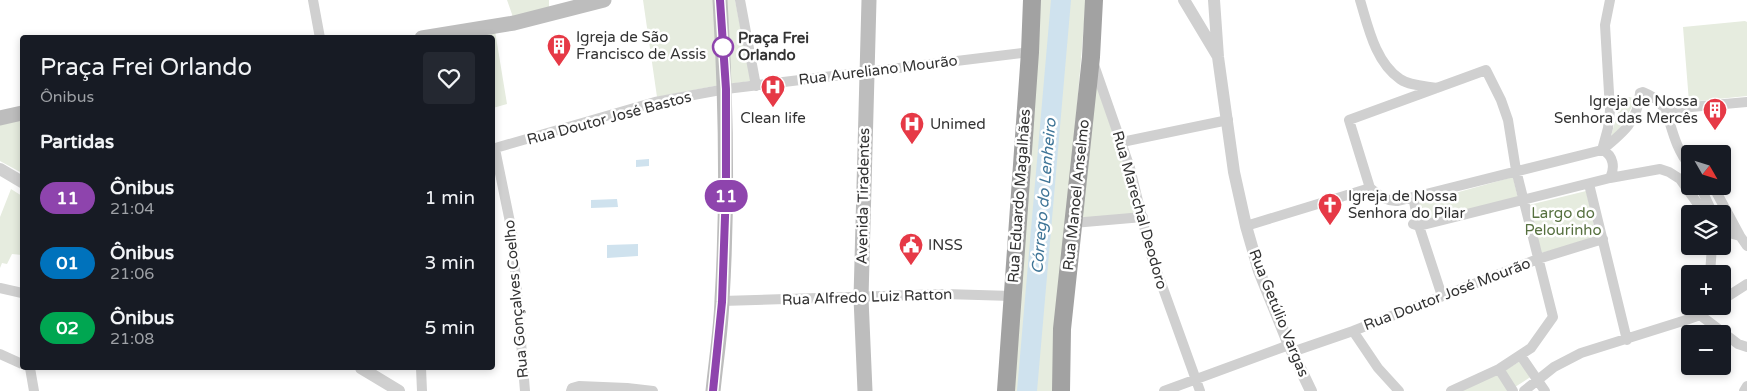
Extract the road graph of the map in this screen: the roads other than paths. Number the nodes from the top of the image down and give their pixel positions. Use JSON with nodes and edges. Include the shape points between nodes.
{"nodes":[{"id":1,"x":313,"y":0,"type":"edge"},
{"id":2,"x":604,"y":0,"type":"edge"},
{"id":3,"x":720,"y":0,"type":"edge"},
{"id":4,"x":740,"y":0,"type":"edge"},
{"id":5,"x":869,"y":0,"type":"edge"},
{"id":6,"x":1032,"y":0,"type":"edge"},
{"id":7,"x":1094,"y":0,"type":"edge"},
{"id":8,"x":1184,"y":0,"type":"edge"},
{"id":9,"x":1214,"y":0,"type":"edge"},
{"id":10,"x":1360,"y":0,"type":"edge"},
{"id":11,"x":1610,"y":0,"type":"edge"},
{"id":12,"x":319,"y":35,"type":"edge"},
{"id":13,"x":440,"y":35,"type":"edge"},
{"id":14,"x":1030,"y":52,"type":"junction"},
{"id":15,"x":1091,"y":57,"type":"junction"},
{"id":16,"x":1218,"y":57,"type":"junction"},
{"id":17,"x":866,"y":71,"type":"junction"},
{"id":18,"x":756,"y":86,"type":"junction"},
{"id":19,"x":1438,"y":88,"type":"junction"},
{"id":20,"x":726,"y":89,"type":"junction"},
{"id":21,"x":1747,"y":102,"type":"edge"},
{"id":22,"x":20,"y":113,"type":"edge"},
{"id":23,"x":1667,"y":114,"type":"junction"},
{"id":24,"x":0,"y":118,"type":"edge"},
{"id":25,"x":1228,"y":120,"type":"junction"},
{"id":26,"x":1122,"y":142,"type":"junction"},
{"id":27,"x":495,"y":149,"type":"edge"},
{"id":28,"x":1602,"y":150,"type":"junction"},
{"id":29,"x":495,"y":154,"type":"edge"},
{"id":30,"x":1681,"y":155,"type":"edge"},
{"id":31,"x":0,"y":169,"type":"edge"},
{"id":32,"x":1516,"y":170,"type":"junction"},
{"id":33,"x":1610,"y":178,"type":"junction"},
{"id":34,"x":20,"y":181,"type":"edge"},
{"id":35,"x":1589,"y":184,"type":"junction"},
{"id":36,"x":1370,"y":188,"type":"junction"},
{"id":37,"x":1718,"y":195,"type":"edge"},
{"id":38,"x":1413,"y":197,"type":"junction"},
{"id":39,"x":1523,"y":200,"type":"junction"},
{"id":40,"x":1699,"y":205,"type":"edge"},
{"id":41,"x":1143,"y":217,"type":"junction"},
{"id":42,"x":1072,"y":223,"type":"junction"},
{"id":43,"x":1416,"y":225,"type":"junction"},
{"id":44,"x":1246,"y":226,"type":"junction"},
{"id":45,"x":1731,"y":234,"type":"edge"},
{"id":46,"x":1740,"y":236,"type":"junction"},
{"id":47,"x":1603,"y":239,"type":"junction"},
{"id":48,"x":1747,"y":246,"type":"edge"},
{"id":49,"x":1538,"y":259,"type":"junction"},
{"id":50,"x":1747,"y":284,"type":"edge"},
{"id":51,"x":0,"y":288,"type":"edge"},
{"id":52,"x":20,"y":293,"type":"edge"},
{"id":53,"x":1731,"y":294,"type":"edge"},
{"id":54,"x":1012,"y":296,"type":"junction"},
{"id":55,"x":1442,"y":296,"type":"junction"},
{"id":56,"x":861,"y":298,"type":"junction"},
{"id":57,"x":722,"y":302,"type":"junction"},
{"id":58,"x":1700,"y":315,"type":"joint"},
{"id":59,"x":1353,"y":331,"type":"junction"},
{"id":60,"x":1627,"y":340,"type":"junction"},
{"id":61,"x":1747,"y":347,"type":"edge"},
{"id":62,"x":1291,"y":349,"type":"junction"},
{"id":63,"x":0,"y":354,"type":"edge"},
{"id":64,"x":1521,"y":356,"type":"junction"},
{"id":65,"x":20,"y":363,"type":"edge"},
{"id":66,"x":1499,"y":369,"type":"junction"},
{"id":67,"x":30,"y":370,"type":"edge"},
{"id":68,"x":364,"y":370,"type":"edge"},
{"id":69,"x":421,"y":370,"type":"edge"},
{"id":70,"x":1196,"y":378,"type":"junction"},
{"id":71,"x":1537,"y":381,"type":"junction"},
{"id":72,"x":1747,"y":386,"type":"edge"},
{"id":73,"x":34,"y":391,"type":"edge"},
{"id":74,"x":399,"y":391,"type":"edge"},
{"id":75,"x":422,"y":391,"type":"edge"},
{"id":76,"x":525,"y":391,"type":"edge"},
{"id":77,"x":571,"y":391,"type":"edge"},
{"id":78,"x":652,"y":391,"type":"edge"},
{"id":79,"x":713,"y":391,"type":"edge"},
{"id":80,"x":865,"y":391,"type":"edge"},
{"id":81,"x":1006,"y":391,"type":"edge"},
{"id":82,"x":1061,"y":391,"type":"edge"},
{"id":83,"x":1164,"y":391,"type":"edge"},
{"id":84,"x":1200,"y":391,"type":"edge"},
{"id":85,"x":1311,"y":391,"type":"edge"},
{"id":86,"x":1399,"y":391,"type":"edge"},
{"id":87,"x":1451,"y":391,"type":"edge"},
{"id":88,"x":1513,"y":391,"type":"edge"},
{"id":89,"x":1524,"y":391,"type":"edge"},
{"id":90,"x":1545,"y":391,"type":"edge"},
{"id":91,"x":1744,"y":391,"type":"edge"}],
"edges":[{"from":1,"to":12,"type":"street"},
{"from":2,"to":13,"type":"main road","via":[[514,23]]},
{"from":3,"to":20,"type":"main road"},
{"from":4,"to":18,"type":"street"},
{"from":5,"to":17,"type":"main road","name":"Avenida Tiradentes"},
{"from":6,"to":14,"type":"highway","name":"Rua Eduardo Magalhães"},
{"from":7,"to":15,"type":"highway","name":"Rua Manoel Anselmo"},
{"from":8,"to":16,"type":"street"},
{"from":9,"to":16,"type":"street","name":"Rua Getúlio Vargas"},
{"from":10,"to":19,"type":"street","via":[[1379,55],[1395,74],[1407,82]]},
{"from":11,"to":28,"type":"street","via":[[1604,25],[1610,110]]},
{"from":14,"to":17,"type":"street","name":"Rua Aureliano Mourão"},
{"from":14,"to":54,"type":"highway","name":"Rua Eduardo Magalhães"},
{"from":15,"to":26,"type":"street","name":"Rua Marechal Deodoro"},
{"from":15,"to":42,"type":"highway","name":"Rua Manoel Anselmo"},
{"from":16,"to":25,"type":"street","name":"Rua Getúlio Vargas"},
{"from":17,"to":18,"type":"street","name":"Rua Aureliano Mourão"},
{"from":17,"to":56,"type":"main road","name":"Avenida Tiradentes"},
{"from":18,"to":20,"type":"street","name":"Rua Aureliano Mourão"},
{"from":19,"to":32,"type":"street","via":[[1486,70],[1508,120]]},
{"from":19,"to":36,"type":"street","via":[[1349,120]]},
{"from":20,"to":27,"type":"street","name":"Rua Doutor José Bastos","via":[[655,102]]},
{"from":20,"to":57,"type":"main road"},
{"from":21,"to":23,"type":"street","via":[[1691,107]]},
{"from":22,"to":24,"type":"main road"},
{"from":23,"to":28,"type":"street","via":[[1658,100],[1640,92],[1638,108],[1630,123],[1616,140]]},
{"from":23,"to":30,"type":"street"},
{"from":25,"to":26,"type":"street"},
{"from":25,"to":44,"type":"street","name":"Rua Getúlio Vargas","via":[[1234,172]]},
{"from":26,"to":41,"type":"street","name":"Rua Marechal Deodoro"},
{"from":28,"to":32,"type":"street"},
{"from":28,"to":33,"type":"street","via":[[1607,152],[1613,163]]},
{"from":29,"to":76,"type":"street","name":"Rua Gonçalves Coelho","via":[[512,232]]},
{"from":31,"to":34,"type":"street"},
{"from":32,"to":38,"type":"street"},
{"from":32,"to":39,"type":"street"},
{"from":33,"to":35,"type":"street"},
{"from":33,"to":40,"type":"street","via":[[1664,170],[1684,183]]},
{"from":35,"to":39,"type":"street"},
{"from":35,"to":47,"type":"street"},
{"from":36,"to":38,"type":"street","via":[[1390,201]]},
{"from":36,"to":44,"type":"street"},
{"from":37,"to":46,"type":"street"},
{"from":38,"to":43,"type":"street"},
{"from":39,"to":43,"type":"street"},
{"from":39,"to":49,"type":"street"},
{"from":41,"to":42,"type":"street"},
{"from":41,"to":70,"type":"street","name":"Rua Marechal Deodoro","via":[[1151,255]]},
{"from":42,"to":82,"type":"highway","name":"Rua Manoel Anselmo","via":[[1062,329]]},
{"from":43,"to":55,"type":"street"},
{"from":44,"to":62,"type":"street","name":"Rua Getúlio Vargas","via":[[1259,271]]},
{"from":45,"to":46,"type":"street"},
{"from":46,"to":48,"type":"street"},
{"from":47,"to":49,"type":"street","name":"Rua Doutor José Mourão"},
{"from":47,"to":60,"type":"street"},
{"from":49,"to":55,"type":"street","name":"Rua Doutor José Mourão"},
{"from":49,"to":64,"type":"street","via":[[1553,317],[1531,348]]},
{"from":50,"to":53,"type":"street"},
{"from":51,"to":52,"type":"street"},
{"from":54,"to":56,"type":"street","name":"Rua Alfredo Luiz Ratton","via":[[945,294]]},
{"from":54,"to":81,"type":"highway","name":"Rua Eduardo Magalhães"},
{"from":55,"to":59,"type":"street","name":"Rua Doutor José Mourão"},
{"from":56,"to":57,"type":"street","name":"Rua Alfredo Luiz Ratton"},
{"from":56,"to":80,"type":"main road","name":"Avenida Tiradentes"},
{"from":57,"to":79,"type":"main road"},
{"from":58,"to":60,"type":"street"},
{"from":58,"to":61,"type":"street","via":[[1738,344]]},
{"from":59,"to":62,"type":"street","name":"Rua Doutor José Mourão"},
{"from":59,"to":86,"type":"street","via":[[1378,368]]},
{"from":60,"to":71,"type":"street","via":[[1581,353],[1554,367]]},
{"from":62,"to":70,"type":"street","name":"Rua Doutor José Mourão"},
{"from":62,"to":85,"type":"street","name":"Rua Getúlio Vargas"},
{"from":63,"to":65,"type":"street"},
{"from":64,"to":66,"type":"street"},
{"from":64,"to":71,"type":"street"},
{"from":66,"to":87,"type":"street"},
{"from":66,"to":88,"type":"street"},
{"from":67,"to":73,"type":"street"},
{"from":68,"to":74,"type":"street"},
{"from":69,"to":75,"type":"street"},
{"from":70,"to":83,"type":"street","name":"Rua Doutor José Mourão"},
{"from":70,"to":84,"type":"street","name":"Rua Marechal Deodoro"},
{"from":71,"to":89,"type":"street"},
{"from":71,"to":90,"type":"street"},
{"from":72,"to":91,"type":"street"},
{"from":77,"to":78,"type":"street","via":[[578,386]]}]}
